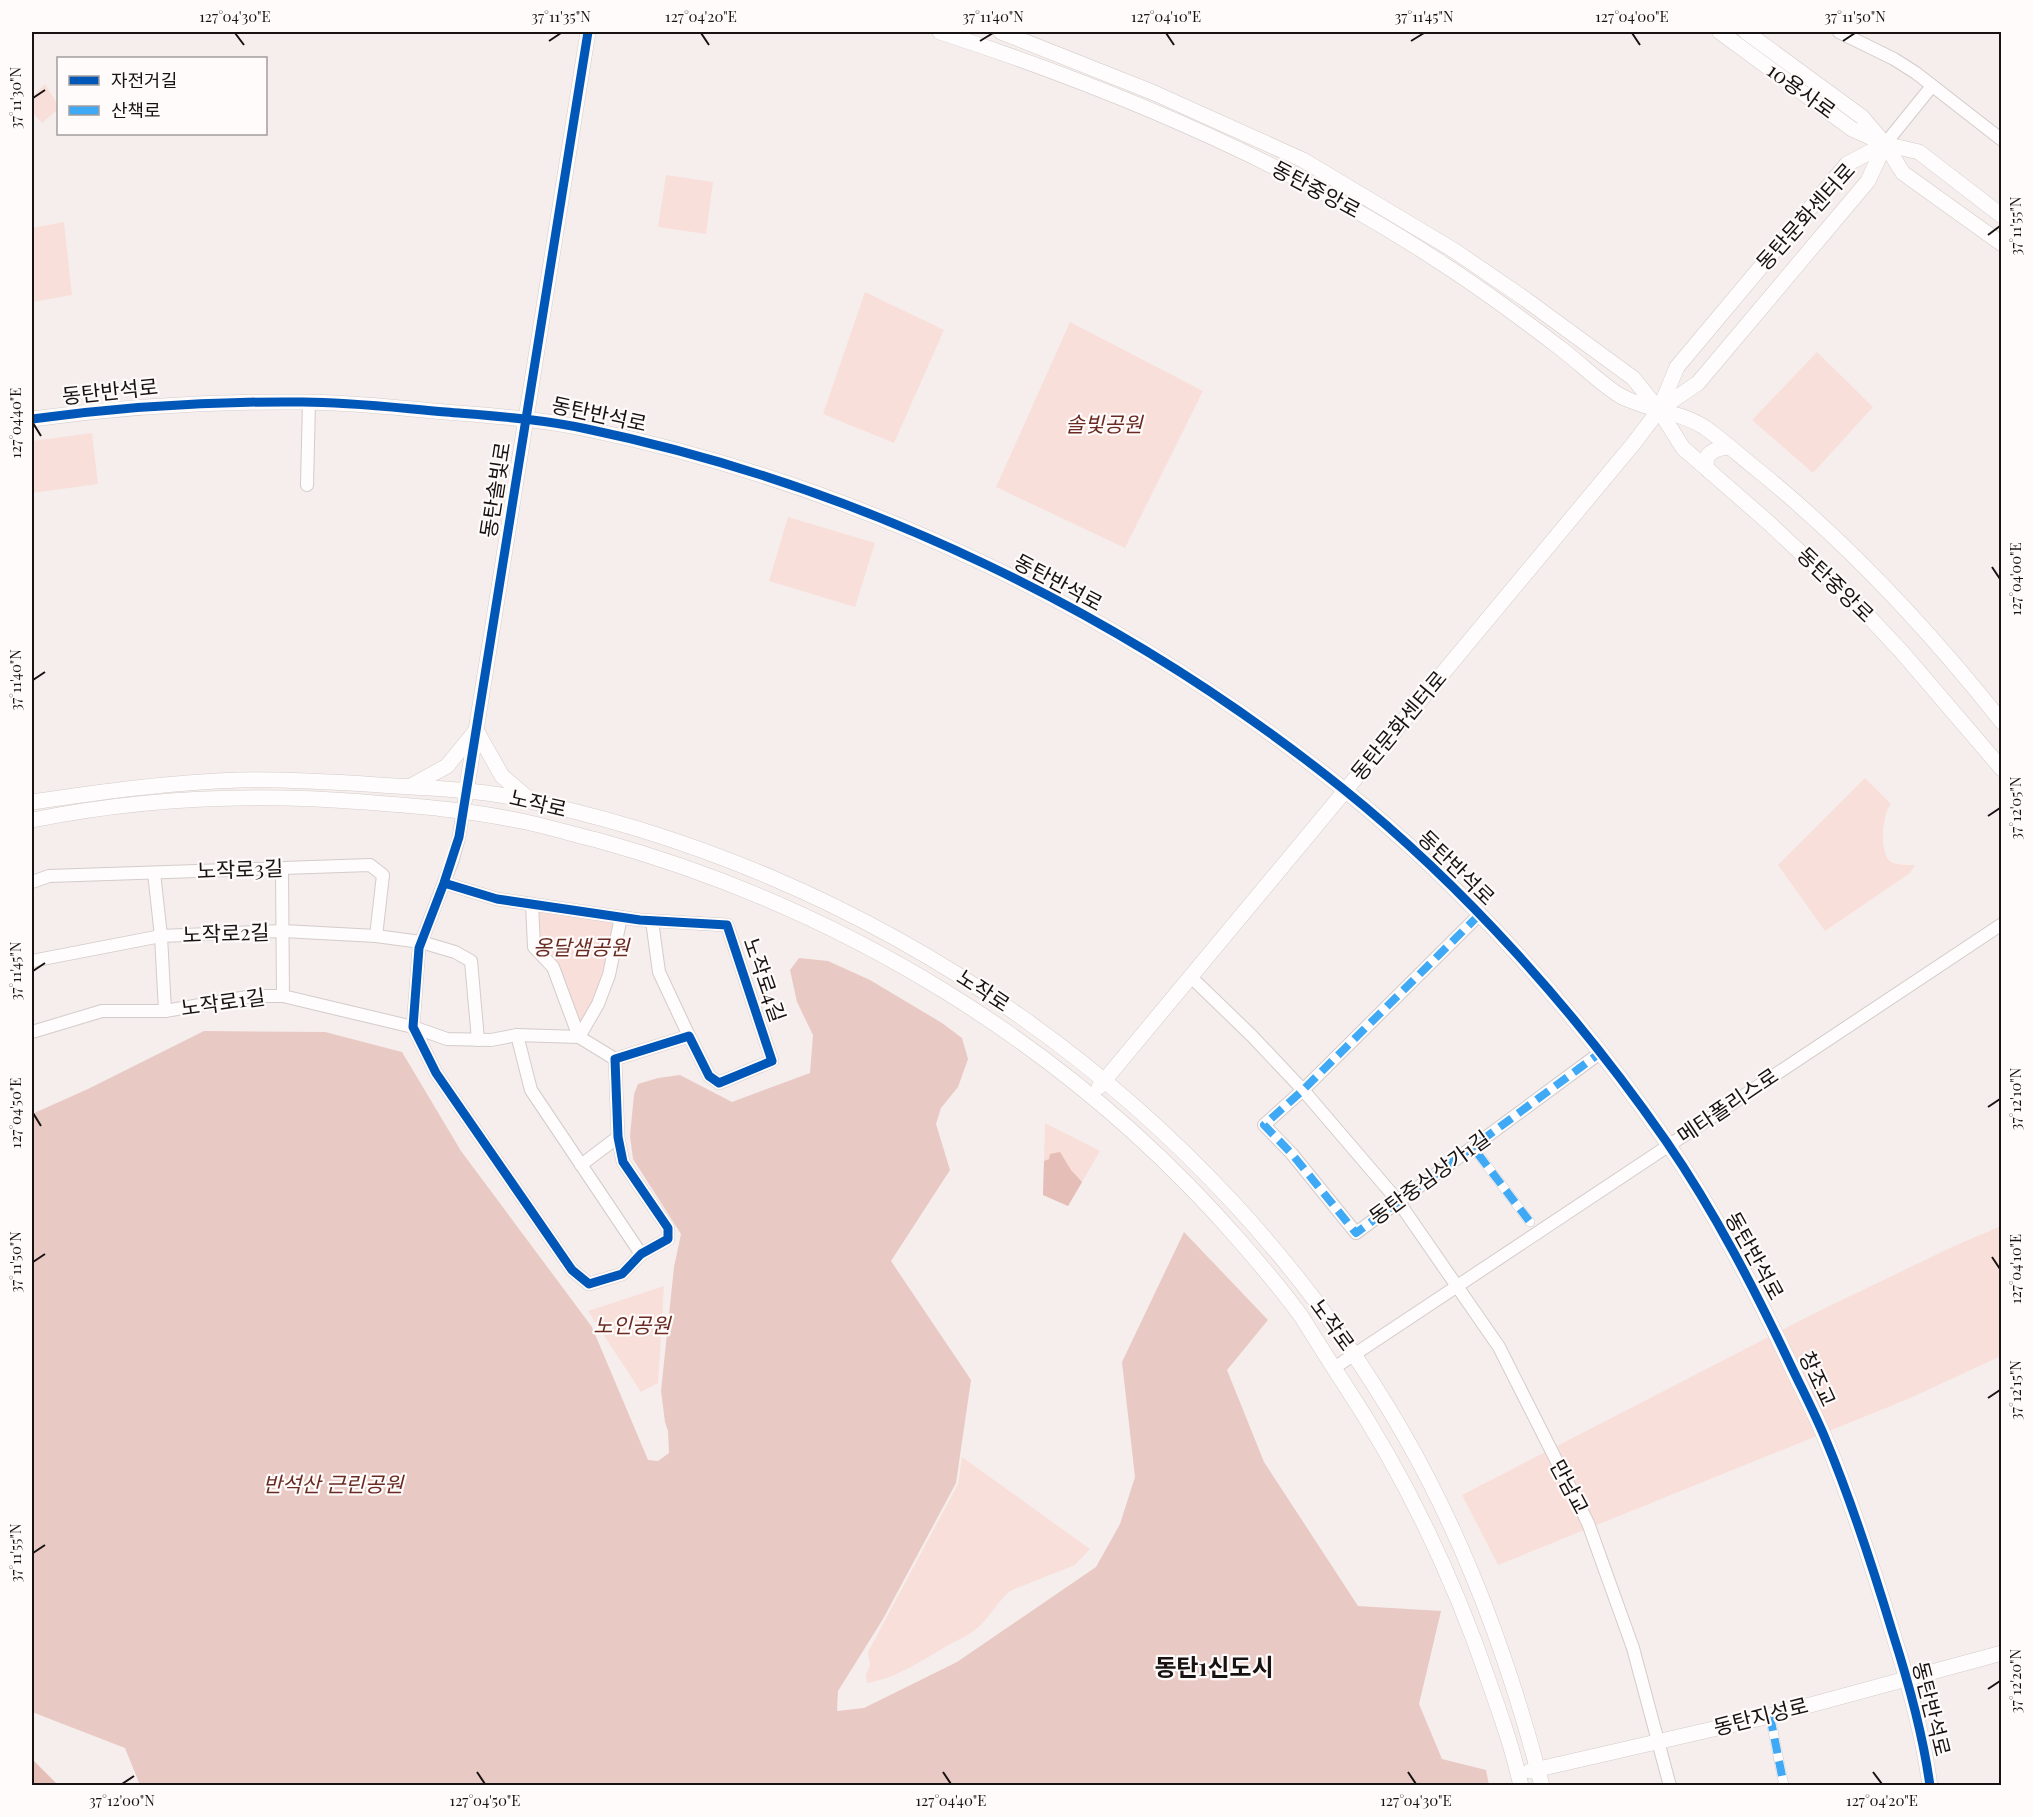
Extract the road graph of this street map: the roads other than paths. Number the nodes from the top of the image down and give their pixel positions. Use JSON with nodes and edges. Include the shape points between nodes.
{"nodes":[{"id":1,"x":588,"y":32,"type":"edge"},
{"id":2,"x":940,"y":32,"type":"edge"},
{"id":3,"x":1000,"y":32,"type":"edge"},
{"id":4,"x":1720,"y":32,"type":"edge"},
{"id":5,"x":1746,"y":32,"type":"edge"},
{"id":6,"x":1839,"y":32,"type":"edge"},
{"id":7,"x":1932,"y":86,"type":"junction"},
{"id":8,"x":2001,"y":140,"type":"edge"},
{"id":9,"x":1885,"y":144,"type":"junction"},
{"id":10,"x":2001,"y":216,"type":"edge"},
{"id":11,"x":2001,"y":244,"type":"edge"},
{"id":12,"x":309,"y":402,"type":"junction"},
{"id":13,"x":1659,"y":410,"type":"junction"},
{"id":14,"x":526,"y":418,"type":"junction"},
{"id":15,"x":32,"y":419,"type":"edge"},
{"id":16,"x":1729,"y":447,"type":"junction"},
{"id":17,"x":1708,"y":470,"type":"junction"},
{"id":18,"x":308,"y":485,"type":"dead end"},
{"id":19,"x":2001,"y":722,"type":"edge"},
{"id":20,"x":476,"y":730,"type":"junction"},
{"id":21,"x":2001,"y":769,"type":"edge"},
{"id":22,"x":410,"y":787,"type":"junction"},
{"id":23,"x":1345,"y":790,"type":"junction"},
{"id":24,"x":466,"y":791,"type":"junction"},
{"id":25,"x":32,"y":802,"type":"edge"},
{"id":26,"x":534,"y":802,"type":"junction"},
{"id":27,"x":406,"y":806,"type":"junction"},
{"id":28,"x":463,"y":811,"type":"junction"},
{"id":29,"x":32,"y":820,"type":"edge"},
{"id":30,"x":526,"y":822,"type":"junction"},
{"id":31,"x":282,"y":869,"type":"junction"},
{"id":32,"x":154,"y":873,"type":"junction"},
{"id":33,"x":32,"y":882,"type":"edge"},
{"id":34,"x":444,"y":883,"type":"junction"},
{"id":35,"x":532,"y":904,"type":"junction"},
{"id":36,"x":1479,"y":915,"type":"junction"},
{"id":37,"x":621,"y":917,"type":"junction"},
{"id":38,"x":652,"y":921,"type":"junction"},
{"id":39,"x":2001,"y":924,"type":"edge"},
{"id":40,"x":283,"y":932,"type":"junction"},
{"id":41,"x":161,"y":936,"type":"junction"},
{"id":42,"x":376,"y":936,"type":"junction"},
{"id":43,"x":422,"y":942,"type":"junction"},
{"id":44,"x":32,"y":961,"type":"edge"},
{"id":45,"x":1191,"y":977,"type":"junction"},
{"id":46,"x":283,"y":996,"type":"junction"},
{"id":47,"x":165,"y":1011,"type":"junction"},
{"id":48,"x":413,"y":1027,"type":"junction"},
{"id":49,"x":32,"y":1032,"type":"edge"},
{"id":50,"x":517,"y":1035,"type":"junction"},
{"id":51,"x":689,"y":1036,"type":"junction"},
{"id":52,"x":579,"y":1037,"type":"junction"},
{"id":53,"x":1050,"y":1038,"type":"junction"},
{"id":54,"x":478,"y":1040,"type":"junction"},
{"id":55,"x":1600,"y":1053,"type":"junction"},
{"id":56,"x":1038,"y":1054,"type":"junction"},
{"id":57,"x":615,"y":1059,"type":"junction"},
{"id":58,"x":1105,"y":1080,"type":"junction"},
{"id":59,"x":1303,"y":1090,"type":"junction"},
{"id":60,"x":1092,"y":1096,"type":"junction"},
{"id":61,"x":1158,"y":1127,"type":"junction"},
{"id":62,"x":618,"y":1137,"type":"junction"},
{"id":63,"x":1144,"y":1142,"type":"junction"},
{"id":64,"x":1669,"y":1146,"type":"junction"},
{"id":65,"x":1478,"y":1154,"type":"dead end"},
{"id":66,"x":581,"y":1164,"type":"junction"},
{"id":67,"x":1398,"y":1201,"type":"junction"},
{"id":68,"x":1530,"y":1222,"type":"dead end"},
{"id":69,"x":641,"y":1254,"type":"junction"},
{"id":70,"x":1458,"y":1286,"type":"junction"},
{"id":71,"x":1317,"y":1304,"type":"junction"},
{"id":72,"x":1300,"y":1315,"type":"junction"},
{"id":73,"x":1776,"y":1336,"type":"joint"},
{"id":74,"x":1354,"y":1355,"type":"junction"},
{"id":75,"x":1334,"y":1368,"type":"junction"},
{"id":76,"x":1824,"y":1437,"type":"joint"},
{"id":77,"x":2001,"y":1653,"type":"edge"},
{"id":78,"x":1907,"y":1678,"type":"junction"},
{"id":79,"x":1514,"y":1685,"type":"junction"},
{"id":80,"x":1493,"y":1692,"type":"junction"},
{"id":81,"x":1770,"y":1716,"type":"junction"},
{"id":82,"x":1659,"y":1741,"type":"junction"},
{"id":83,"x":1538,"y":1769,"type":"junction"},
{"id":84,"x":1519,"y":1780,"type":"edge"},
{"id":85,"x":1542,"y":1785,"type":"edge"},
{"id":86,"x":1670,"y":1785,"type":"edge"},
{"id":87,"x":1784,"y":1785,"type":"edge"},
{"id":88,"x":1930,"y":1785,"type":"edge"}],
"edges":[{"from":1,"to":14,"type":"street","name":"동탄솔빛로"},
{"from":2,"to":13,"type":"street","name":"동탄중앙로","via":[[1142,107],[1309,185],[1443,263],[1620,396]]},
{"from":3,"to":13,"type":"street","name":"동탄중앙로","via":[[1152,92],[1339,180],[1455,251],[1534,306],[1632,378]]},
{"from":4,"to":9,"type":"street","name":"10용사로","via":[[1852,129]]},
{"from":5,"to":9,"type":"street","name":"10용사로","via":[[1862,117]]},
{"from":6,"to":7,"type":"street","via":[[1894,59]]},
{"from":7,"to":8,"type":"street"},
{"from":7,"to":9,"type":"street"},
{"from":9,"to":10,"type":"street","name":"10용사로","via":[[1919,152]]},
{"from":9,"to":11,"type":"street","name":"10용사로","via":[[1903,174]]},
{"from":9,"to":13,"type":"street","name":"동탄문화센터로","via":[[1868,181],[1698,383]]},
{"from":9,"to":13,"type":"street","name":"동탄문화센터로","via":[[1847,164],[1839,173],[1677,367]]},
{"from":12,"to":14,"type":"street","name":"동탄반석로"},
{"from":12,"to":15,"type":"street","name":"동탄반석로","via":[[185,403]]},
{"from":12,"to":18,"type":"street"},
{"from":13,"to":16,"type":"street","name":"동탄중앙로","via":[[1702,425]]},
{"from":13,"to":17,"type":"street","name":"동탄중앙로","via":[[1683,448]]},
{"from":13,"to":23,"type":"street","name":"동탄문화센터로"},
{"from":14,"to":20,"type":"street","name":"동탄솔빛로"},
{"from":14,"to":23,"type":"street","name":"동탄반석로","via":[[585,428],[731,464],[913,530],[1146,649]]},
{"from":16,"to":17,"type":"street","via":[[1711,451],[1705,464]]},
{"from":16,"to":19,"type":"street","name":"동탄중앙로","via":[[1796,501],[1882,582]]},
{"from":17,"to":21,"type":"street","name":"동탄중앙로","via":[[1870,618]]},
{"from":20,"to":22,"type":"street","via":[[447,766]]},
{"from":20,"to":24,"type":"street","name":"동탄솔빛로"},
{"from":20,"to":26,"type":"street","via":[[502,776]]},
{"from":22,"to":24,"type":"street","name":"노작로"},
{"from":22,"to":25,"type":"street","name":"노작로","via":[[237,780],[124,789]]},
{"from":22,"to":27,"type":"street","via":[[417,790],[419,797]]},
{"from":23,"to":36,"type":"street","name":"동탄반석로"},
{"from":23,"to":45,"type":"street","name":"동탄문화센터로"},
{"from":24,"to":26,"type":"street","name":"노작로"},
{"from":24,"to":28,"type":"street","name":"동탄솔빛로"},
{"from":26,"to":30,"type":"street","via":[[521,810]]},
{"from":26,"to":53,"type":"street","name":"노작로","via":[[690,847],[802,892],[942,965]]},
{"from":27,"to":28,"type":"street","name":"노작로"},
{"from":27,"to":29,"type":"street","name":"노작로","via":[[323,799],[188,799]]},
{"from":28,"to":30,"type":"street","name":"노작로"},
{"from":28,"to":34,"type":"street"},
{"from":30,"to":56,"type":"street","name":"노작로","via":[[674,864],[803,915],[914,972]]},
{"from":31,"to":32,"type":"street","name":"노작로3길"},
{"from":31,"to":40,"type":"street"},
{"from":31,"to":42,"type":"street","name":"노작로3길","via":[[370,865],[383,875]]},
{"from":32,"to":33,"type":"street","name":"노작로3길","via":[[49,876]]},
{"from":32,"to":41,"type":"street"},
{"from":34,"to":35,"type":"street","name":"노작로4길","via":[[497,900]]},
{"from":34,"to":43,"type":"street"},
{"from":35,"to":37,"type":"street","name":"노작로4길"},
{"from":35,"to":52,"type":"street","via":[[534,947],[553,967]]},
{"from":36,"to":55,"type":"street","name":"동탄반석로"},
{"from":36,"to":59,"type":"street","name":"동탄중심상가1길"},
{"from":37,"to":38,"type":"street","name":"노작로4길"},
{"from":37,"to":52,"type":"street","via":[[609,975]]},
{"from":38,"to":51,"type":"street","name":"노작로4길","via":[[659,972]]},
{"from":38,"to":51,"type":"street","name":"노작로4길","via":[[727,925],[772,1061],[718,1083],[709,1076]]},
{"from":39,"to":64,"type":"street","name":"메타폴리스로"},
{"from":40,"to":41,"type":"street","name":"노작로2길"},
{"from":40,"to":42,"type":"street","name":"노작로2길"},
{"from":40,"to":46,"type":"street"},
{"from":41,"to":44,"type":"street","name":"노작로2길"},
{"from":41,"to":47,"type":"street"},
{"from":42,"to":43,"type":"street","name":"노작로2길"},
{"from":43,"to":48,"type":"street"},
{"from":43,"to":54,"type":"street","via":[[471,961]]},
{"from":45,"to":58,"type":"street","name":"동탄문화센터로"},
{"from":45,"to":59,"type":"street","name":"만남교"},
{"from":46,"to":47,"type":"street","name":"노작로1길","via":[[254,996]]},
{"from":46,"to":48,"type":"street","name":"노작로1길"},
{"from":47,"to":49,"type":"street","name":"노작로1길","via":[[102,1011]]},
{"from":48,"to":54,"type":"street","via":[[447,1039]]},
{"from":48,"to":69,"type":"street","via":[[443,1083],[572,1270],[590,1284],[622,1274]]},
{"from":50,"to":52,"type":"street"},
{"from":50,"to":54,"type":"street"},
{"from":50,"to":66,"type":"street","via":[[531,1090]]},
{"from":51,"to":57,"type":"street"},
{"from":52,"to":57,"type":"street"},
{"from":53,"to":56,"type":"street","via":[[1050,1050]]},
{"from":53,"to":58,"type":"street","name":"노작로"},
{"from":55,"to":64,"type":"street","name":"동탄반석로"},
{"from":55,"to":67,"type":"street","name":"동탄중심상가1길"},
{"from":56,"to":60,"type":"street","name":"노작로"},
{"from":57,"to":62,"type":"street"},
{"from":58,"to":60,"type":"street","name":"동탄문화센터로"},
{"from":58,"to":61,"type":"street","name":"노작로"},
{"from":59,"to":67,"type":"street","name":"만남교"},
{"from":59,"to":67,"type":"street","name":"동탄중심상가1길","via":[[1264,1125],[1356,1233]]},
{"from":60,"to":63,"type":"street","name":"노작로"},
{"from":61,"to":63,"type":"street","via":[[1146,1132]]},
{"from":61,"to":71,"type":"street","name":"노작로","via":[[1247,1217]]},
{"from":62,"to":66,"type":"street"},
{"from":62,"to":69,"type":"street","via":[[623,1162],[668,1228],[668,1239]]},
{"from":63,"to":72,"type":"street","name":"노작로","via":[[1228,1228]]},
{"from":64,"to":70,"type":"street","name":"메타폴리스로"},
{"from":64,"to":73,"type":"street","name":"동탄반석로","via":[[1729,1244]]},
{"from":65,"to":68,"type":"street"},
{"from":66,"to":69,"type":"street"},
{"from":67,"to":70,"type":"street","name":"만남교"},
{"from":70,"to":74,"type":"street","name":"메타폴리스로"},
{"from":70,"to":82,"type":"street","name":"만남교","via":[[1499,1347],[1588,1523],[1634,1648]]},
{"from":71,"to":72,"type":"street","via":[[1311,1315]]},
{"from":71,"to":74,"type":"street","name":"노작로"},
{"from":72,"to":75,"type":"street","name":"노작로"},
{"from":73,"to":76,"type":"street","name":"창조교"},
{"from":74,"to":75,"type":"street","name":"메타폴리스로"},
{"from":74,"to":79,"type":"street","name":"노작로","via":[[1401,1430],[1442,1507],[1475,1579]]},
{"from":75,"to":80,"type":"street","name":"노작로","via":[[1382,1444],[1421,1517],[1454,1587]]},
{"from":76,"to":78,"type":"street","name":"동탄반석로","via":[[1874,1569]]},
{"from":77,"to":78,"type":"street","name":"동탄지성로"},
{"from":78,"to":81,"type":"street","name":"동탄지성로"},
{"from":78,"to":88,"type":"street","name":"동탄반석로"},
{"from":79,"to":80,"type":"street","via":[[1506,1694]]},
{"from":79,"to":83,"type":"street","name":"노작로"},
{"from":80,"to":84,"type":"street","name":"노작로"},
{"from":81,"to":82,"type":"street","name":"동탄지성로"},
{"from":81,"to":87,"type":"street"},
{"from":82,"to":83,"type":"street","name":"동탄지성로"},
{"from":82,"to":86,"type":"street","name":"만남교"},
{"from":83,"to":84,"type":"street","name":"동탄지성로"},
{"from":83,"to":85,"type":"street","name":"노작로"}]}
